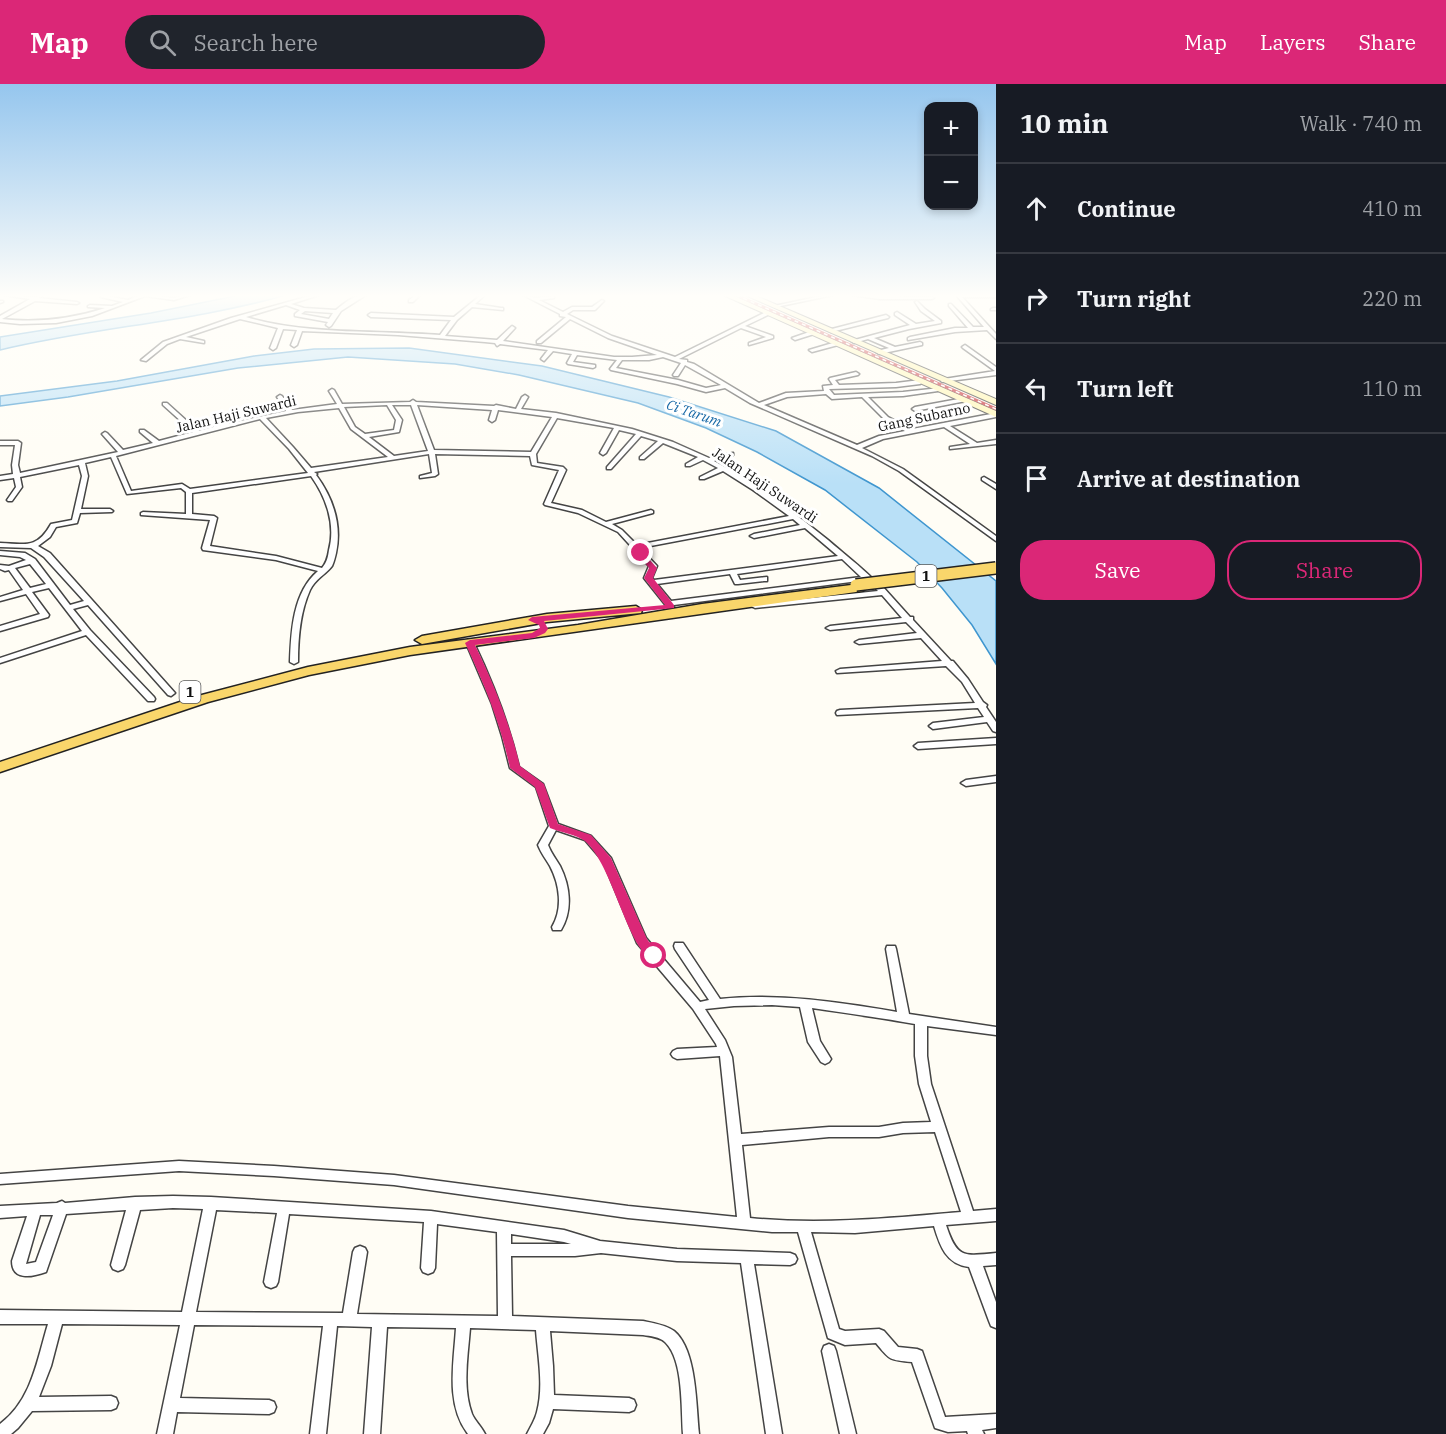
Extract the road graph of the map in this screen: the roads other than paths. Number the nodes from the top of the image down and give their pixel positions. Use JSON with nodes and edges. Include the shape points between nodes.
{"nodes":[{"id":1,"x":146,"y":358,"type":"edge"},
{"id":2,"x":572,"y":358,"type":"edge"},
{"id":3,"x":599,"y":358,"type":"edge"},
{"id":4,"x":621,"y":358,"type":"joint"},
{"id":5,"x":654,"y":358,"type":"edge"},
{"id":6,"x":677,"y":358,"type":"edge"},
{"id":7,"x":867,"y":358,"type":"edge"},
{"id":8,"x":892,"y":358,"type":"edge"},
{"id":9,"x":979,"y":358,"type":"edge"},
{"id":10,"x":144,"y":360,"type":"dead end"},
{"id":11,"x":685,"y":361,"type":"junction"},
{"id":12,"x":996,"y":371,"type":"edge"},
{"id":13,"x":856,"y":374,"type":"dead end"},
{"id":14,"x":676,"y":375,"type":"dead end"},
{"id":15,"x":944,"y":381,"type":"junction"},
{"id":16,"x":920,"y":382,"type":"junction"},
{"id":17,"x":725,"y":386,"type":"junction"},
{"id":18,"x":837,"y":387,"type":"junction"},
{"id":19,"x":938,"y":389,"type":"junction"},
{"id":20,"x":332,"y":391,"type":"dead end"},
{"id":21,"x":828,"y":392,"type":"junction"},
{"id":22,"x":371,"y":394,"type":"dead end"},
{"id":23,"x":864,"y":396,"type":"junction"},
{"id":24,"x":280,"y":398,"type":"dead end"},
{"id":25,"x":525,"y":398,"type":"dead end"},
{"id":26,"x":964,"y":400,"type":"junction"},
{"id":27,"x":994,"y":400,"type":"edge"},
{"id":28,"x":413,"y":402,"type":"junction"},
{"id":29,"x":388,"y":403,"type":"junction"},
{"id":30,"x":165,"y":404,"type":"dead end"},
{"id":31,"x":372,"y":404,"type":"junction"},
{"id":32,"x":759,"y":405,"type":"junction"},
{"id":33,"x":341,"y":407,"type":"junction"},
{"id":34,"x":496,"y":407,"type":"junction"},
{"id":35,"x":915,"y":409,"type":"dead end"},
{"id":36,"x":518,"y":410,"type":"junction"},
{"id":37,"x":290,"y":412,"type":"junction"},
{"id":38,"x":996,"y":414,"type":"edge"},
{"id":39,"x":556,"y":416,"type":"junction"},
{"id":40,"x":216,"y":417,"type":"dead end"},
{"id":41,"x":620,"y":417,"type":"dead end"},
{"id":42,"x":262,"y":418,"type":"junction"},
{"id":43,"x":492,"y":420,"type":"dead end"},
{"id":44,"x":944,"y":424,"type":"junction"},
{"id":45,"x":227,"y":427,"type":"junction"},
{"id":46,"x":613,"y":427,"type":"junction"},
{"id":47,"x":142,"y":431,"type":"dead end"},
{"id":48,"x":911,"y":431,"type":"junction"},
{"id":49,"x":105,"y":434,"type":"dead end"},
{"id":50,"x":198,"y":434,"type":"junction"},
{"id":51,"x":639,"y":434,"type":"junction"},
{"id":52,"x":362,"y":435,"type":"junction"},
{"id":53,"x":662,"y":441,"type":"junction"},
{"id":54,"x":996,"y":442,"type":"edge"},
{"id":55,"x":0,"y":444,"type":"edge"},
{"id":56,"x":158,"y":444,"type":"junction"},
{"id":57,"x":976,"y":445,"type":"junction"},
{"id":58,"x":858,"y":447,"type":"junction"},
{"id":59,"x":952,"y":448,"type":"dead end"},
{"id":60,"x":432,"y":452,"type":"junction"},
{"id":61,"x":122,"y":453,"type":"junction"},
{"id":62,"x":603,"y":453,"type":"dead end"},
{"id":63,"x":533,"y":454,"type":"junction"},
{"id":64,"x":730,"y":454,"type":"dead end"},
{"id":65,"x":113,"y":455,"type":"junction"},
{"id":66,"x":392,"y":457,"type":"junction"},
{"id":67,"x":642,"y":458,"type":"dead end"},
{"id":68,"x":706,"y":459,"type":"junction"},
{"id":69,"x":81,"y":462,"type":"junction"},
{"id":70,"x":688,"y":465,"type":"dead end"},
{"id":71,"x":609,"y":468,"type":"dead end"},
{"id":72,"x":723,"y":468,"type":"junction"},
{"id":73,"x":313,"y":472,"type":"junction"},
{"id":74,"x":17,"y":475,"type":"junction"},
{"id":75,"x":422,"y":477,"type":"dead end"},
{"id":76,"x":0,"y":478,"type":"edge"},
{"id":77,"x":702,"y":478,"type":"dead end"},
{"id":78,"x":984,"y":479,"type":"dead end"},
{"id":79,"x":996,"y":488,"type":"edge"},
{"id":80,"x":189,"y":491,"type":"junction"},
{"id":81,"x":10,"y":500,"type":"dead end"},
{"id":82,"x":79,"y":511,"type":"junction"},
{"id":83,"x":110,"y":511,"type":"dead end"},
{"id":84,"x":651,"y":512,"type":"dead end"},
{"id":85,"x":143,"y":514,"type":"dead end"},
{"id":86,"x":189,"y":516,"type":"junction"},
{"id":87,"x":794,"y":517,"type":"junction"},
{"id":88,"x":605,"y":524,"type":"junction"},
{"id":89,"x":807,"y":526,"type":"junction"},
{"id":90,"x":754,"y":536,"type":"dead end"},
{"id":91,"x":996,"y":539,"type":"edge"},
{"id":92,"x":0,"y":544,"type":"edge"},
{"id":93,"x":33,"y":546,"type":"junction"},
{"id":94,"x":636,"y":547,"type":"junction"},
{"id":95,"x":0,"y":553,"type":"edge"},
{"id":96,"x":843,"y":557,"type":"junction"},
{"id":97,"x":32,"y":561,"type":"junction"},
{"id":98,"x":11,"y":568,"type":"junction"},
{"id":99,"x":0,"y":569,"type":"edge"},
{"id":100,"x":323,"y":570,"type":"junction"},
{"id":101,"x":996,"y":570,"type":"edge"},
{"id":102,"x":732,"y":571,"type":"junction"},
{"id":103,"x":765,"y":579,"type":"dead end"},
{"id":104,"x":651,"y":583,"type":"junction"},
{"id":105,"x":863,"y":583,"type":"junction"},
{"id":106,"x":50,"y":585,"type":"junction"},
{"id":107,"x":27,"y":591,"type":"junction"},
{"id":108,"x":0,"y":599,"type":"edge"},
{"id":109,"x":89,"y":602,"type":"junction"},
{"id":110,"x":669,"y":605,"type":"junction"},
{"id":111,"x":68,"y":608,"type":"junction"},
{"id":112,"x":702,"y":608,"type":"junction"},
{"id":113,"x":567,"y":615,"type":"junction"},
{"id":114,"x":910,"y":619,"type":"junction"},
{"id":115,"x":532,"y":620,"type":"junction"},
{"id":116,"x":830,"y":628,"type":"dead end"},
{"id":117,"x":0,"y":629,"type":"edge"},
{"id":118,"x":578,"y":629,"type":"junction"},
{"id":119,"x":87,"y":632,"type":"junction"},
{"id":120,"x":534,"y":635,"type":"junction"},
{"id":121,"x":924,"y":635,"type":"junction"},
{"id":122,"x":859,"y":642,"type":"dead end"},
{"id":123,"x":470,"y":643,"type":"junction"},
{"id":124,"x":0,"y":660,"type":"edge"},
{"id":125,"x":294,"y":662,"type":"dead end"},
{"id":126,"x":950,"y":663,"type":"junction"},
{"id":127,"x":840,"y":671,"type":"dead end"},
{"id":128,"x":171,"y":693,"type":"dead end"},
{"id":129,"x":151,"y":699,"type":"dead end"},
{"id":130,"x":982,"y":705,"type":"junction"},
{"id":131,"x":840,"y":713,"type":"dead end"},
{"id":132,"x":990,"y":719,"type":"junction"},
{"id":133,"x":933,"y":726,"type":"dead end"},
{"id":134,"x":996,"y":729,"type":"edge"},
{"id":135,"x":996,"y":741,"type":"edge"},
{"id":136,"x":918,"y":746,"type":"dead end"},
{"id":137,"x":0,"y":758,"type":"edge"},
{"id":138,"x":0,"y":767,"type":"edge"},
{"id":139,"x":996,"y":779,"type":"edge"},
{"id":140,"x":966,"y":783,"type":"dead end"},
{"id":141,"x":554,"y":826,"type":"junction"},
{"id":142,"x":557,"y":927,"type":"dead end"},
{"id":143,"x":679,"y":946,"type":"dead end"},
{"id":144,"x":891,"y":949,"type":"dead end"},
{"id":145,"x":717,"y":1003,"type":"junction"},
{"id":146,"x":805,"y":1004,"type":"junction"},
{"id":147,"x":697,"y":1006,"type":"junction"},
{"id":148,"x":904,"y":1019,"type":"junction"},
{"id":149,"x":921,"y":1021,"type":"junction"},
{"id":150,"x":996,"y":1031,"type":"edge"},
{"id":151,"x":724,"y":1051,"type":"junction"},
{"id":152,"x":677,"y":1054,"type":"dead end"},
{"id":153,"x":825,"y":1059,"type":"dead end"},
{"id":154,"x":940,"y":1127,"type":"junction"},
{"id":155,"x":735,"y":1140,"type":"junction"},
{"id":156,"x":0,"y":1179,"type":"edge"},
{"id":157,"x":135,"y":1203,"type":"junction"},
{"id":158,"x":211,"y":1203,"type":"junction"},
{"id":159,"x":62,"y":1207,"type":"junction"},
{"id":160,"x":284,"y":1208,"type":"junction"},
{"id":161,"x":36,"y":1209,"type":"junction"},
{"id":162,"x":0,"y":1212,"type":"edge"},
{"id":163,"x":968,"y":1215,"type":"junction"},
{"id":164,"x":996,"y":1215,"type":"edge"},
{"id":165,"x":431,"y":1217,"type":"junction"},
{"id":166,"x":938,"y":1219,"type":"junction"},
{"id":167,"x":744,"y":1223,"type":"junction"},
{"id":168,"x":803,"y":1227,"type":"junction"},
{"id":169,"x":504,"y":1228,"type":"junction"},
{"id":170,"x":600,"y":1247,"type":"junction"},
{"id":171,"x":504,"y":1250,"type":"junction"},
{"id":172,"x":360,"y":1252,"type":"dead end"},
{"id":173,"x":747,"y":1259,"type":"junction"},
{"id":174,"x":790,"y":1259,"type":"dead end"},
{"id":175,"x":996,"y":1259,"type":"edge"},
{"id":176,"x":974,"y":1261,"type":"junction"},
{"id":177,"x":118,"y":1265,"type":"dead end"},
{"id":178,"x":428,"y":1268,"type":"dead end"},
{"id":179,"x":271,"y":1282,"type":"dead end"},
{"id":180,"x":0,"y":1317,"type":"edge"},
{"id":181,"x":57,"y":1317,"type":"junction"},
{"id":182,"x":188,"y":1318,"type":"junction"},
{"id":183,"x":331,"y":1320,"type":"junction"},
{"id":184,"x":349,"y":1320,"type":"junction"},
{"id":185,"x":380,"y":1320,"type":"junction"},
{"id":186,"x":463,"y":1321,"type":"junction"},
{"id":187,"x":996,"y":1321,"type":"edge"},
{"id":188,"x":505,"y":1322,"type":"junction"},
{"id":189,"x":542,"y":1324,"type":"junction"},
{"id":190,"x":829,"y":1351,"type":"dead end"},
{"id":191,"x":547,"y":1402,"type":"junction"},
{"id":192,"x":111,"y":1403,"type":"dead end"},
{"id":193,"x":30,"y":1404,"type":"junction"},
{"id":194,"x":170,"y":1405,"type":"junction"},
{"id":195,"x":629,"y":1405,"type":"dead end"},
{"id":196,"x":269,"y":1407,"type":"dead end"},
{"id":197,"x":996,"y":1421,"type":"edge"},
{"id":198,"x":974,"y":1428,"type":"edge"},
{"id":199,"x":0,"y":1433,"type":"edge"},
{"id":200,"x":165,"y":1434,"type":"edge"},
{"id":201,"x":318,"y":1434,"type":"edge"},
{"id":202,"x":372,"y":1434,"type":"edge"},
{"id":203,"x":477,"y":1434,"type":"edge"},
{"id":204,"x":535,"y":1434,"type":"edge"},
{"id":205,"x":691,"y":1434,"type":"edge"},
{"id":206,"x":774,"y":1434,"type":"edge"},
{"id":207,"x":848,"y":1434,"type":"edge"}],
"edges":[{"from":1,"to":10,"type":"street"},
{"from":2,"to":3,"type":"street","via":[[570,363],[592,368]]},
{"from":4,"to":5,"type":"street"},
{"from":4,"to":17,"type":"street","via":[[613,369],[706,390]]},
{"from":6,"to":11,"type":"street"},
{"from":7,"to":16,"type":"main road"},
{"from":8,"to":15,"type":"main road"},
{"from":9,"to":12,"type":"street"},
{"from":11,"to":14,"type":"street"},
{"from":11,"to":17,"type":"street"},
{"from":12,"to":15,"type":"street"},
{"from":13,"to":18,"type":"street","via":[[832,379]]},
{"from":15,"to":27,"type":"main road"},
{"from":16,"to":18,"type":"street"},
{"from":16,"to":19,"type":"main road"},
{"from":17,"to":32,"type":"street"},
{"from":18,"to":21,"type":"street","via":[[825,387]]},
{"from":19,"to":23,"type":"street"},
{"from":19,"to":26,"type":"main road"},
{"from":20,"to":33,"type":"street"},
{"from":21,"to":23,"type":"street","via":[[832,397]]},
{"from":21,"to":32,"type":"street","via":[[786,395]]},
{"from":22,"to":31,"type":"street"},
{"from":23,"to":48,"type":"street","via":[[886,418]]},
{"from":24,"to":37,"type":"street"},
{"from":25,"to":36,"type":"street"},
{"from":26,"to":35,"type":"street"},
{"from":26,"to":38,"type":"main road"},
{"from":28,"to":29,"type":"street","name":"Jalan Haji Suwardi"},
{"from":28,"to":34,"type":"street","name":"Jalan Haji Suwardi"},
{"from":28,"to":60,"type":"street"},
{"from":29,"to":31,"type":"street","name":"Jalan Haji Suwardi"},
{"from":29,"to":52,"type":"street","via":[[399,420],[397,431]]},
{"from":30,"to":50,"type":"street"},
{"from":31,"to":33,"type":"street","name":"Jalan Haji Suwardi"},
{"from":32,"to":58,"type":"street"},
{"from":33,"to":37,"type":"street","name":"Jalan Haji Suwardi"},
{"from":33,"to":52,"type":"street"},
{"from":34,"to":36,"type":"street","name":"Jalan Haji Suwardi"},
{"from":34,"to":43,"type":"street"},
{"from":36,"to":39,"type":"street","name":"Jalan Haji Suwardi"},
{"from":37,"to":42,"type":"street","name":"Jalan Haji Suwardi"},
{"from":38,"to":44,"type":"street","name":"Gang Subarno"},
{"from":39,"to":46,"type":"street","name":"Jalan Haji Suwardi"},
{"from":39,"to":63,"type":"street"},
{"from":40,"to":45,"type":"street"},
{"from":41,"to":46,"type":"street"},
{"from":42,"to":45,"type":"street","name":"Jalan Haji Suwardi"},
{"from":42,"to":73,"type":"street"},
{"from":44,"to":48,"type":"street","name":"Gang Subarno"},
{"from":44,"to":57,"type":"street"},
{"from":45,"to":50,"type":"street","name":"Jalan Haji Suwardi"},
{"from":46,"to":51,"type":"street","name":"Jalan Haji Suwardi"},
{"from":46,"to":62,"type":"street"},
{"from":47,"to":56,"type":"street"},
{"from":48,"to":58,"type":"street","name":"Gang Subarno","via":[[877,438]]},
{"from":49,"to":61,"type":"street"},
{"from":50,"to":56,"type":"street","name":"Jalan Haji Suwardi"},
{"from":51,"to":53,"type":"street","name":"Jalan Haji Suwardi"},
{"from":51,"to":71,"type":"street"},
{"from":52,"to":66,"type":"street"},
{"from":53,"to":67,"type":"street"},
{"from":53,"to":68,"type":"street","name":"Jalan Haji Suwardi"},
{"from":54,"to":57,"type":"street"},
{"from":55,"to":74,"type":"street","via":[[18,443]]},
{"from":56,"to":61,"type":"street","name":"Jalan Haji Suwardi"},
{"from":57,"to":59,"type":"street"},
{"from":58,"to":91,"type":"street","via":[[901,470]]},
{"from":60,"to":63,"type":"street"},
{"from":60,"to":66,"type":"street"},
{"from":60,"to":75,"type":"street","via":[[435,474]]},
{"from":61,"to":65,"type":"street","name":"Jalan Haji Suwardi"},
{"from":63,"to":88,"type":"street","via":[[534,464],[563,470],[547,504],[579,511]]},
{"from":64,"to":68,"type":"street"},
{"from":65,"to":69,"type":"street","name":"Jalan Haji Suwardi"},
{"from":65,"to":80,"type":"street","via":[[129,493],[182,486]]},
{"from":66,"to":73,"type":"street"},
{"from":68,"to":70,"type":"street"},
{"from":68,"to":72,"type":"street","name":"Jalan Haji Suwardi"},
{"from":69,"to":74,"type":"street","name":"Jalan Haji Suwardi"},
{"from":69,"to":82,"type":"street","via":[[85,474]]},
{"from":72,"to":77,"type":"street"},
{"from":72,"to":87,"type":"street","name":"Jalan Haji Suwardi"},
{"from":73,"to":80,"type":"street"},
{"from":73,"to":100,"type":"street","via":[[336,524],[330,561]]},
{"from":74,"to":76,"type":"street","name":"Jalan Haji Suwardi"},
{"from":74,"to":81,"type":"street","via":[[19,487]]},
{"from":78,"to":79,"type":"street"},
{"from":80,"to":86,"type":"street"},
{"from":82,"to":83,"type":"street"},
{"from":82,"to":93,"type":"street","via":[[75,522],[53,525],[48,536]]},
{"from":84,"to":88,"type":"street"},
{"from":85,"to":86,"type":"street"},
{"from":86,"to":100,"type":"street","via":[[214,518],[206,548],[276,558]]},
{"from":87,"to":89,"type":"street","name":"Jalan Haji Suwardi"},
{"from":87,"to":94,"type":"street"},
{"from":88,"to":94,"type":"street","via":[[623,533]]},
{"from":89,"to":90,"type":"street"},
{"from":89,"to":96,"type":"street","name":"Jalan Haji Suwardi"},
{"from":92,"to":93,"type":"street"},
{"from":93,"to":109,"type":"street","via":[[47,555]]},
{"from":94,"to":104,"type":"street","via":[[653,568],[648,577]]},
{"from":95,"to":97,"type":"street","via":[[22,555]]},
{"from":96,"to":102,"type":"street"},
{"from":96,"to":105,"type":"street","name":"Jalan Haji Suwardi"},
{"from":97,"to":98,"type":"street"},
{"from":97,"to":106,"type":"street"},
{"from":98,"to":99,"type":"street"},
{"from":98,"to":107,"type":"street"},
{"from":100,"to":125,"type":"street","via":[[307,590],[294,639]]},
{"from":101,"to":105,"type":"main road","number":"1","bridge":true},
{"from":102,"to":103,"type":"street","via":[[738,582]]},
{"from":102,"to":104,"type":"street"},
{"from":104,"to":110,"type":"street"},
{"from":105,"to":110,"type":"main road","number":"1"},
{"from":105,"to":112,"type":"main road","number":"1"},
{"from":106,"to":107,"type":"street"},
{"from":106,"to":111,"type":"street"},
{"from":107,"to":108,"type":"street"},
{"from":107,"to":117,"type":"street","via":[[45,615]]},
{"from":109,"to":111,"type":"street"},
{"from":109,"to":128,"type":"street"},
{"from":110,"to":113,"type":"main road","number":"1"},
{"from":111,"to":119,"type":"street"},
{"from":112,"to":114,"type":"street","via":[[721,610],[882,591]]},
{"from":112,"to":118,"type":"main road","number":"1"},
{"from":113,"to":115,"type":"main road","number":"1"},
{"from":113,"to":118,"type":"main road","via":[[556,621],[556,626]]},
{"from":114,"to":116,"type":"street"},
{"from":114,"to":121,"type":"street"},
{"from":115,"to":120,"type":"main road","via":[[544,626]]},
{"from":115,"to":137,"type":"main road","number":"1","via":[[386,645],[225,682]]},
{"from":118,"to":120,"type":"main road","number":"1"},
{"from":119,"to":124,"type":"street"},
{"from":119,"to":129,"type":"street"},
{"from":120,"to":123,"type":"main road","number":"1"},
{"from":121,"to":122,"type":"street"},
{"from":121,"to":126,"type":"street"},
{"from":123,"to":138,"type":"main road","number":"1","via":[[372,658],[246,686]]},
{"from":123,"to":141,"type":"street","via":[[489,686],[515,768],[540,786]]},
{"from":126,"to":127,"type":"street"},
{"from":126,"to":130,"type":"street"},
{"from":130,"to":131,"type":"street"},
{"from":130,"to":132,"type":"street"},
{"from":132,"to":133,"type":"street"},
{"from":132,"to":134,"type":"street"},
{"from":135,"to":136,"type":"street"},
{"from":139,"to":140,"type":"street"},
{"from":141,"to":142,"type":"street","via":[[543,845],[557,871],[564,900],[564,915]]},
{"from":141,"to":147,"type":"street","via":[[588,838],[602,854],[645,947]]},
{"from":143,"to":145,"type":"street"},
{"from":144,"to":148,"type":"street"},
{"from":145,"to":146,"type":"street"},
{"from":145,"to":147,"type":"street"},
{"from":146,"to":148,"type":"street"},
{"from":146,"to":153,"type":"street","via":[[814,1042]]},
{"from":147,"to":151,"type":"street"},
{"from":148,"to":149,"type":"street"},
{"from":149,"to":150,"type":"street"},
{"from":149,"to":154,"type":"street","via":[[922,1070]]},
{"from":151,"to":152,"type":"street"},
{"from":151,"to":155,"type":"street"},
{"from":154,"to":155,"type":"street"},
{"from":154,"to":163,"type":"street"},
{"from":155,"to":167,"type":"street"},
{"from":156,"to":167,"type":"street","via":[[179,1166],[273,1171],[394,1180],[628,1212]]},
{"from":157,"to":158,"type":"street"},
{"from":157,"to":159,"type":"street"},
{"from":157,"to":177,"type":"street"},
{"from":158,"to":160,"type":"street"},
{"from":158,"to":182,"type":"street"},
{"from":159,"to":161,"type":"street"},
{"from":159,"to":161,"type":"street","via":[[41,1268],[23,1270],[19,1261]]},
{"from":160,"to":165,"type":"street"},
{"from":160,"to":179,"type":"street"},
{"from":161,"to":162,"type":"street"},
{"from":163,"to":164,"type":"street"},
{"from":163,"to":166,"type":"street"},
{"from":165,"to":169,"type":"street"},
{"from":165,"to":178,"type":"street"},
{"from":166,"to":168,"type":"street"},
{"from":166,"to":176,"type":"street","via":[[951,1252],[961,1260]]},
{"from":167,"to":168,"type":"street"},
{"from":168,"to":198,"type":"street","via":[[833,1333],[845,1338],[879,1336],[894,1354],[917,1356],[938,1421]]},
{"from":169,"to":170,"type":"street","via":[[564,1236]]},
{"from":169,"to":171,"type":"street"},
{"from":170,"to":171,"type":"street"},
{"from":170,"to":173,"type":"street"},
{"from":171,"to":188,"type":"street"},
{"from":172,"to":184,"type":"street"},
{"from":173,"to":174,"type":"street"},
{"from":173,"to":206,"type":"street"},
{"from":175,"to":176,"type":"street"},
{"from":176,"to":187,"type":"street"},
{"from":180,"to":181,"type":"street"},
{"from":181,"to":182,"type":"street"},
{"from":181,"to":193,"type":"street"},
{"from":182,"to":183,"type":"street"},
{"from":182,"to":194,"type":"street"},
{"from":183,"to":184,"type":"street"},
{"from":183,"to":201,"type":"street"},
{"from":184,"to":185,"type":"street"},
{"from":185,"to":186,"type":"street"},
{"from":185,"to":202,"type":"street"},
{"from":186,"to":188,"type":"street"},
{"from":186,"to":203,"type":"street","via":[[460,1403]]},
{"from":188,"to":189,"type":"street"},
{"from":189,"to":191,"type":"street"},
{"from":189,"to":205,"type":"street","via":[[643,1328],[669,1336],[683,1359]]},
{"from":190,"to":207,"type":"street"},
{"from":191,"to":195,"type":"street"},
{"from":191,"to":204,"type":"street","via":[[544,1422]]},
{"from":192,"to":193,"type":"street"},
{"from":193,"to":199,"type":"street","via":[[21,1417]]},
{"from":194,"to":196,"type":"street"},
{"from":194,"to":200,"type":"street"},
{"from":197,"to":198,"type":"street"}]}
